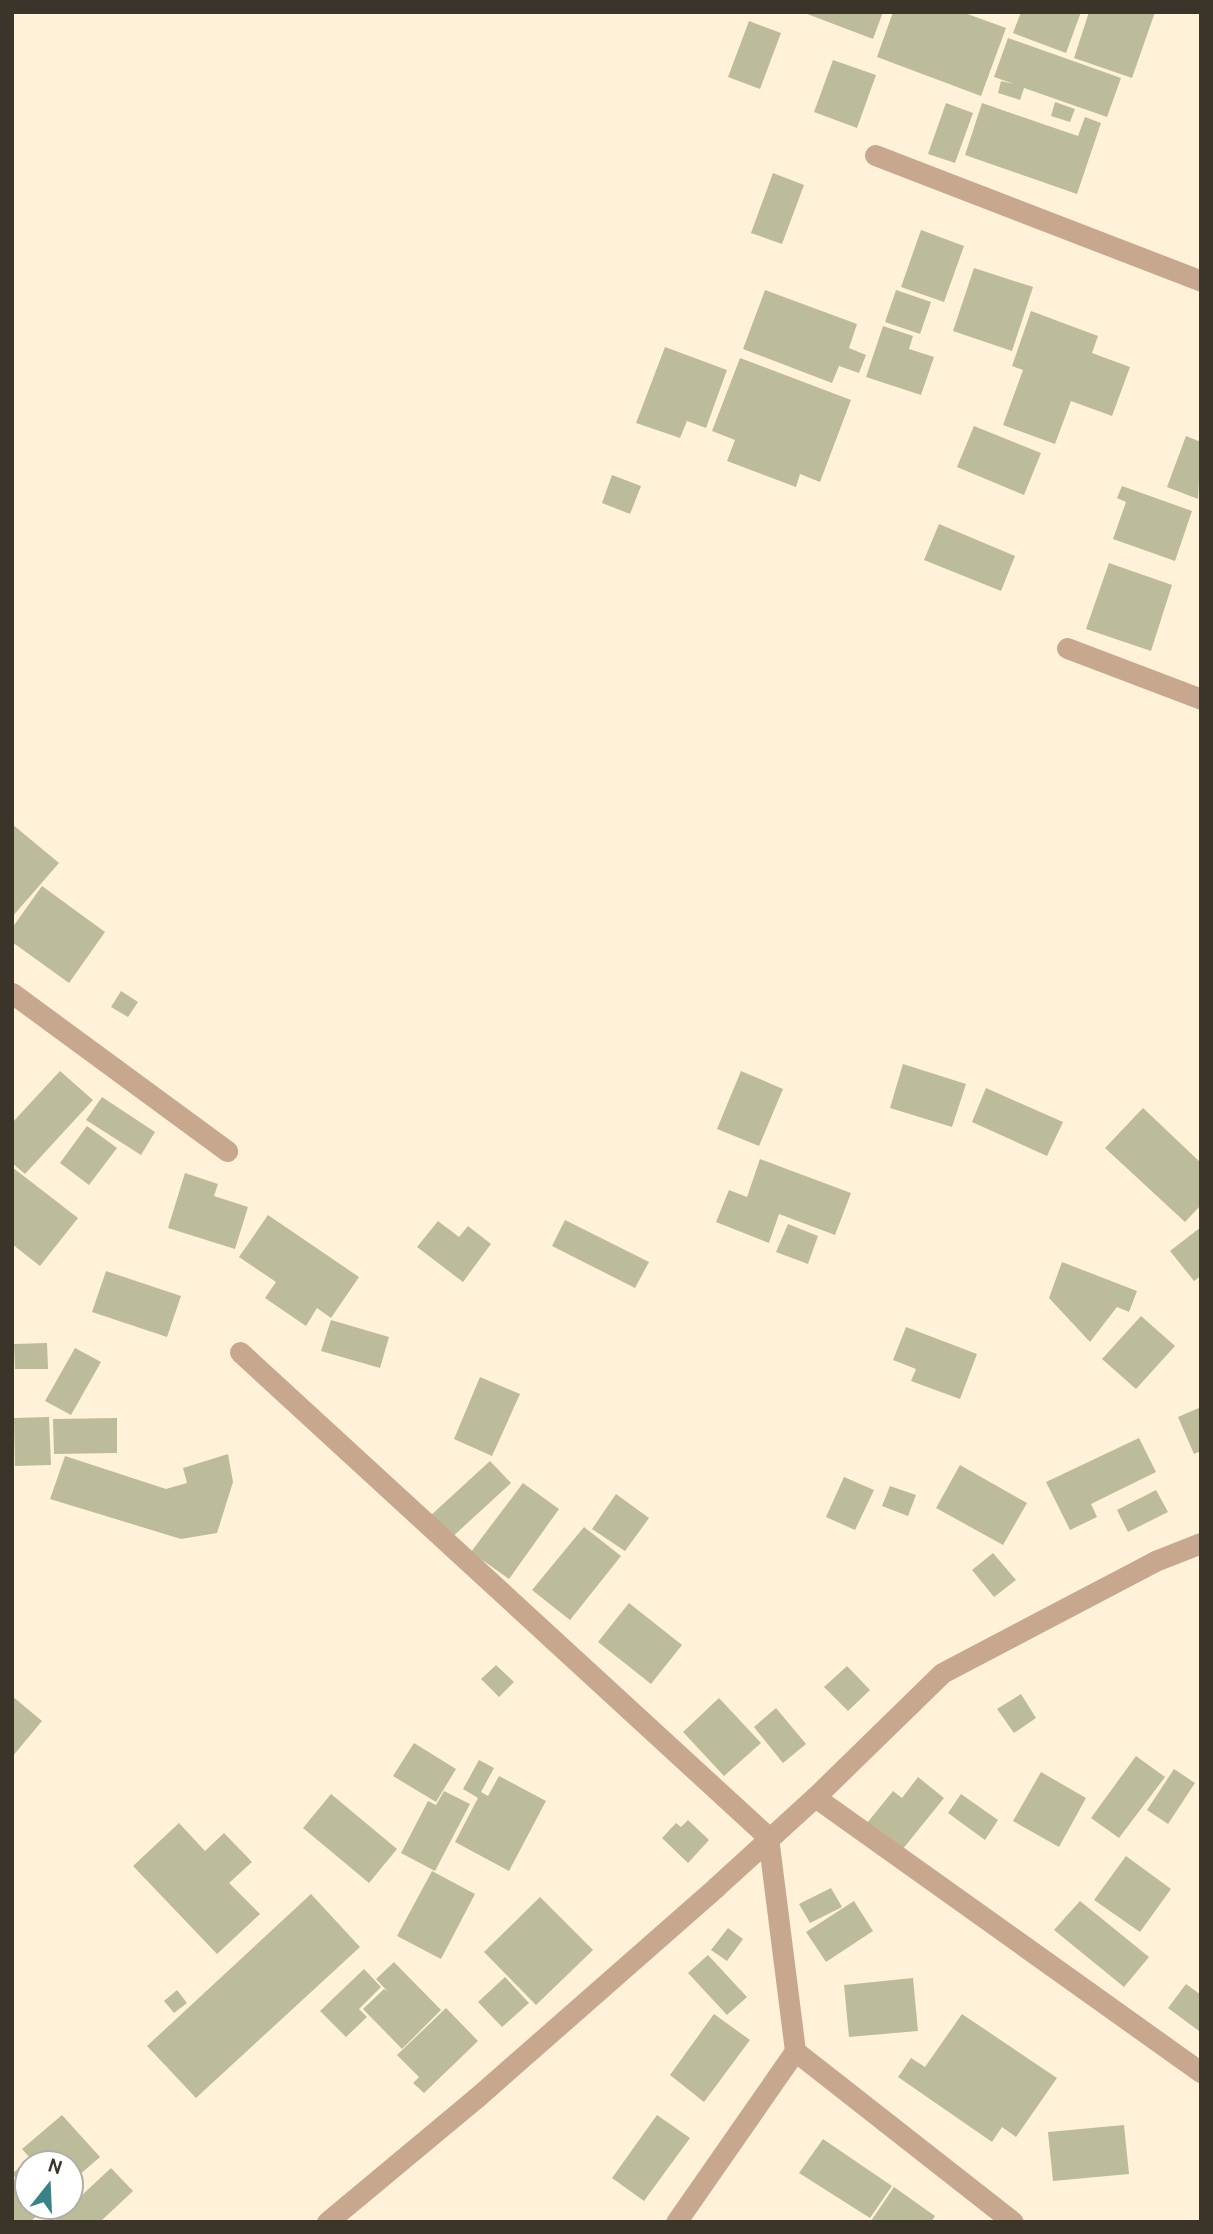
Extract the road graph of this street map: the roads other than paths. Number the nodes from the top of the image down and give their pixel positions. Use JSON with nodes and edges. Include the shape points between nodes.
{"nodes":[{"id":1,"x":874,"y":155,"type":"dead end"},
{"id":2,"x":1201,"y":281,"type":"edge"},
{"id":3,"x":1067,"y":648,"type":"dead end"},
{"id":4,"x":1201,"y":699,"type":"edge"},
{"id":5,"x":12,"y":993,"type":"edge"},
{"id":6,"x":227,"y":1151,"type":"dead end"},
{"id":7,"x":240,"y":1352,"type":"dead end"},
{"id":8,"x":1201,"y":1543,"type":"edge"},
{"id":9,"x":815,"y":1797,"type":"junction"},
{"id":10,"x":768,"y":1837,"type":"junction"},
{"id":11,"x":795,"y":2051,"type":"junction"},
{"id":12,"x":1201,"y":2072,"type":"edge"},
{"id":13,"x":327,"y":2222,"type":"edge"},
{"id":14,"x":676,"y":2222,"type":"edge"},
{"id":15,"x":1013,"y":2222,"type":"edge"}],
"edges":[{"from":1,"to":2,"type":"street"},
{"from":3,"to":4,"type":"street"},
{"from":5,"to":6,"type":"street"},
{"from":7,"to":10,"type":"street"},
{"from":8,"to":9,"type":"street","via":[[1155,1561],[942,1674]]},
{"from":9,"to":10,"type":"street"},
{"from":9,"to":12,"type":"street"},
{"from":10,"to":11,"type":"street"},
{"from":10,"to":13,"type":"street","via":[[476,2098]]},
{"from":11,"to":14,"type":"street"},
{"from":11,"to":15,"type":"street"}]}
